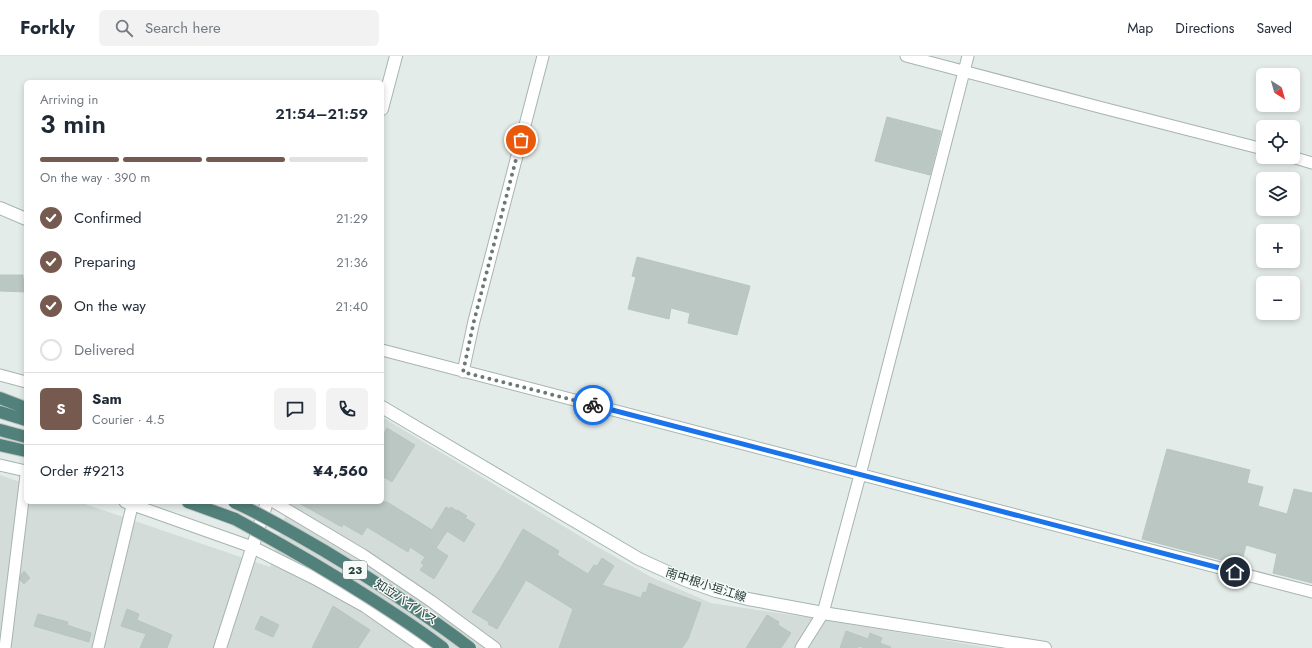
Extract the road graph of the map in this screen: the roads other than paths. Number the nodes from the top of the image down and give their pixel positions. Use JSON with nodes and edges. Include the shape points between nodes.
{"nodes":[{"id":1,"x":396,"y":56,"type":"edge"},
{"id":2,"x":543,"y":56,"type":"edge"},
{"id":3,"x":906,"y":56,"type":"edge"},
{"id":4,"x":968,"y":56,"type":"edge"},
{"id":5,"x":964,"y":72,"type":"junction"},
{"id":6,"x":384,"y":101,"type":"edge"},
{"id":7,"x":1256,"y":147,"type":"edge"},
{"id":8,"x":1300,"y":159,"type":"edge"},
{"id":9,"x":1312,"y":162,"type":"edge"},
{"id":10,"x":0,"y":208,"type":"edge"},
{"id":11,"x":24,"y":218,"type":"edge"},
{"id":12,"x":384,"y":351,"type":"edge"},
{"id":13,"x":463,"y":372,"type":"junction"},
{"id":14,"x":0,"y":375,"type":"edge"},
{"id":15,"x":24,"y":381,"type":"edge"},
{"id":16,"x":0,"y":398,"type":"edge"},
{"id":17,"x":24,"y":407,"type":"edge"},
{"id":18,"x":384,"y":409,"type":"edge"},
{"id":19,"x":0,"y":412,"type":"edge"},
{"id":20,"x":24,"y":419,"type":"edge"},
{"id":21,"x":0,"y":430,"type":"edge"},
{"id":22,"x":24,"y":436,"type":"edge"},
{"id":23,"x":0,"y":445,"type":"edge"},
{"id":24,"x":24,"y":451,"type":"edge"},
{"id":25,"x":0,"y":465,"type":"edge"},
{"id":26,"x":24,"y":471,"type":"edge"},
{"id":27,"x":860,"y":475,"type":"junction"},
{"id":28,"x":24,"y":491,"type":"edge"},
{"id":29,"x":130,"y":504,"type":"edge"},
{"id":30,"x":133,"y":504,"type":"edge"},
{"id":31,"x":194,"y":504,"type":"edge"},
{"id":32,"x":201,"y":504,"type":"edge"},
{"id":33,"x":238,"y":504,"type":"edge"},
{"id":34,"x":250,"y":504,"type":"edge"},
{"id":35,"x":267,"y":504,"type":"edge"},
{"id":36,"x":277,"y":504,"type":"edge"},
{"id":37,"x":235,"y":519,"type":"junction"},
{"id":38,"x":284,"y":528,"type":"junction"},
{"id":39,"x":252,"y":547,"type":"junction"},
{"id":40,"x":1312,"y":592,"type":"edge"},
{"id":41,"x":822,"y":613,"type":"junction"},
{"id":42,"x":4,"y":648,"type":"edge"},
{"id":43,"x":98,"y":648,"type":"edge"},
{"id":44,"x":220,"y":648,"type":"edge"},
{"id":45,"x":425,"y":648,"type":"edge"},
{"id":46,"x":443,"y":648,"type":"edge"},
{"id":47,"x":470,"y":648,"type":"edge"},
{"id":48,"x":495,"y":648,"type":"edge"},
{"id":49,"x":801,"y":648,"type":"edge"},
{"id":50,"x":1045,"y":648,"type":"edge"}],
"edges":[{"from":1,"to":6,"type":"main road"},
{"from":2,"to":13,"type":"street","via":[[481,292]]},
{"from":3,"to":5,"type":"street"},
{"from":4,"to":5,"type":"street"},
{"from":5,"to":7,"type":"street"},
{"from":5,"to":27,"type":"street"},
{"from":8,"to":9,"type":"street"},
{"from":10,"to":11,"type":"main road"},
{"from":12,"to":13,"type":"street"},
{"from":13,"to":27,"type":"street"},
{"from":14,"to":15,"type":"street"},
{"from":16,"to":17,"type":"highway"},
{"from":18,"to":41,"type":"main road","name":"南中根小垣江線","via":[[638,559],[663,571],[723,593]]},
{"from":19,"to":20,"type":"highway"},
{"from":21,"to":22,"type":"highway"},
{"from":23,"to":24,"type":"highway"},
{"from":25,"to":26,"type":"street"},
{"from":27,"to":40,"type":"street"},
{"from":27,"to":41,"type":"street"},
{"from":28,"to":42,"type":"street"},
{"from":29,"to":43,"type":"street"},
{"from":30,"to":39,"type":"street"},
{"from":31,"to":37,"type":"highway","number":"23"},
{"from":32,"to":37,"type":"highway","number":"23"},
{"from":33,"to":38,"type":"highway","name":"知立バイパス","number":"23","bridge":true},
{"from":34,"to":38,"type":"highway","number":"23","bridge":true},
{"from":35,"to":39,"type":"main road"},
{"from":36,"to":48,"type":"street","via":[[363,555],[432,601]]},
{"from":37,"to":46,"type":"highway","name":"知立バイパス","number":"23","bridge":true,"via":[[279,542],[385,607]]},
{"from":38,"to":47,"type":"highway","name":"知立バイパス","number":"23","bridge":true,"via":[[396,595]]},
{"from":39,"to":44,"type":"main road"},
{"from":39,"to":45,"type":"main road","via":[[364,606]]},
{"from":41,"to":49,"type":"street"},
{"from":41,"to":50,"type":"main road","name":"南中根小垣江線"}]}
